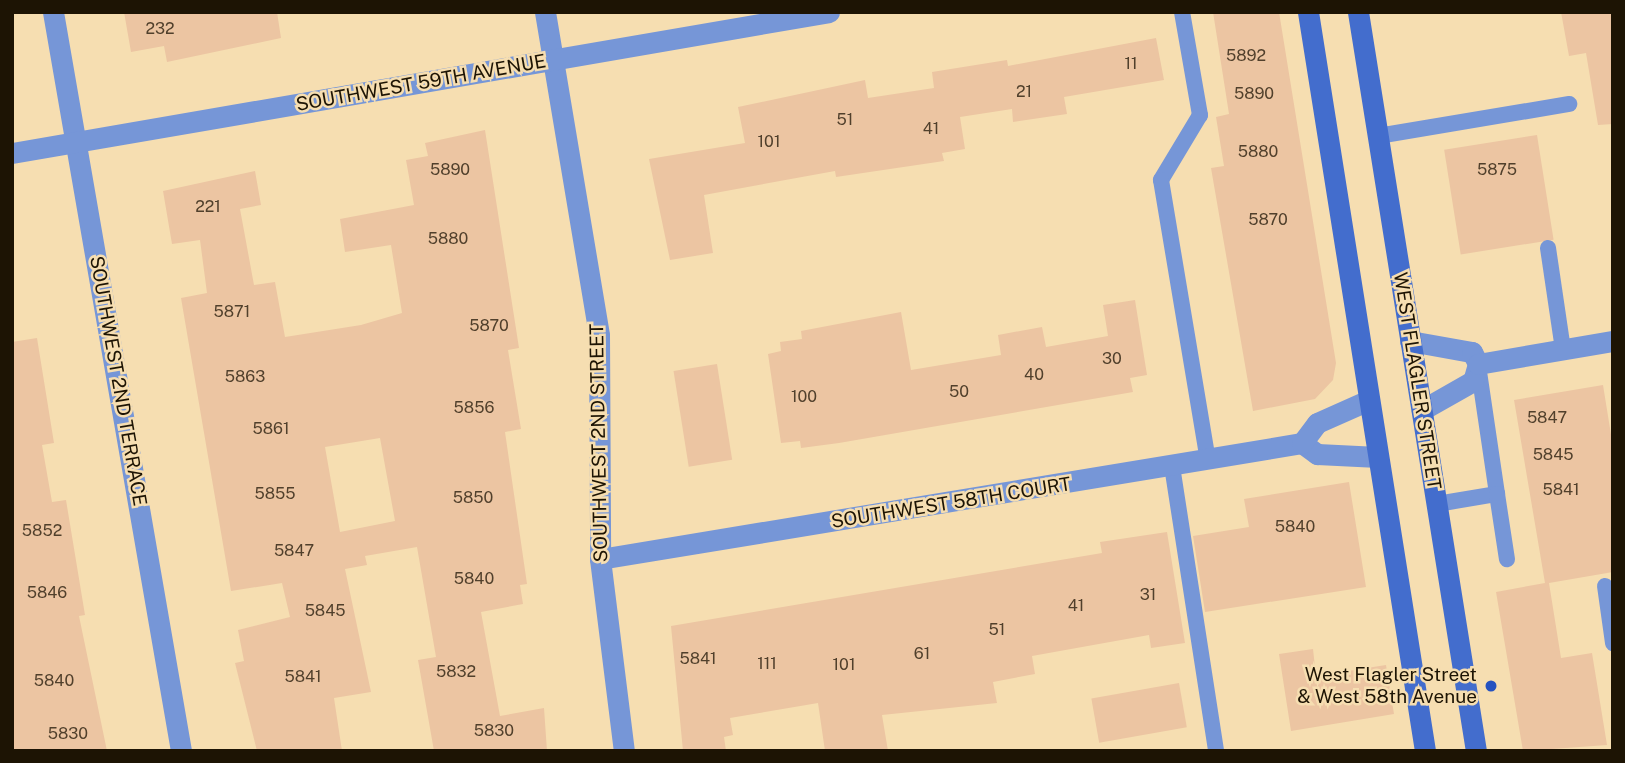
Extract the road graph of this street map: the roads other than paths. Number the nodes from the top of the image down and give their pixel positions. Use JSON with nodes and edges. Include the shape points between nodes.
{"nodes":[{"id":1,"x":53,"y":12,"type":"edge"},
{"id":2,"x":545,"y":12,"type":"edge"},
{"id":3,"x":829,"y":12,"type":"edge"},
{"id":4,"x":1182,"y":12,"type":"edge"},
{"id":5,"x":1308,"y":12,"type":"edge"},
{"id":6,"x":1357,"y":12,"type":"edge"},
{"id":7,"x":553,"y":60,"type":"junction"},
{"id":8,"x":1569,"y":104,"type":"dead end"},
{"id":9,"x":1378,"y":136,"type":"junction"},
{"id":10,"x":76,"y":142,"type":"junction"},
{"id":11,"x":12,"y":153,"type":"edge"},
{"id":12,"x":1548,"y":248,"type":"dead end"},
{"id":13,"x":1410,"y":341,"type":"junction"},
{"id":14,"x":1613,"y":341,"type":"edge"},
{"id":15,"x":1563,"y":350,"type":"junction"},
{"id":16,"x":1478,"y":364,"type":"junction"},
{"id":17,"x":1370,"y":400,"type":"junction"},
{"id":18,"x":1422,"y":410,"type":"junction"},
{"id":19,"x":1302,"y":443,"type":"junction"},
{"id":20,"x":1378,"y":457,"type":"junction"},
{"id":21,"x":1208,"y":460,"type":"junction"},
{"id":22,"x":1172,"y":466,"type":"junction"},
{"id":23,"x":1497,"y":494,"type":"junction"},
{"id":24,"x":1437,"y":504,"type":"junction"},
{"id":25,"x":600,"y":559,"type":"junction"},
{"id":26,"x":1507,"y":559,"type":"dead end"},
{"id":27,"x":1605,"y":586,"type":"dead end"},
{"id":28,"x":1613,"y":643,"type":"edge"},
{"id":29,"x":181,"y":751,"type":"edge"},
{"id":30,"x":624,"y":751,"type":"edge"},
{"id":31,"x":1216,"y":751,"type":"edge"},
{"id":32,"x":1426,"y":751,"type":"edge"},
{"id":33,"x":1476,"y":751,"type":"edge"}],
"edges":[{"from":1,"to":10,"type":"street","name":"SOUTHWEST 2ND TERRACE"},
{"from":2,"to":7,"type":"street","name":"SOUTHWEST 2ND STREET"},
{"from":3,"to":7,"type":"street","name":"SOUTHWEST 59TH AVENUE"},
{"from":4,"to":21,"type":"lane","via":[[1200,115],[1161,180]]},
{"from":5,"to":17,"type":"main road"},
{"from":6,"to":9,"type":"main road","name":"WEST FLAGLER STREET"},
{"from":7,"to":10,"type":"street","name":"SOUTHWEST 59TH AVENUE"},
{"from":7,"to":25,"type":"street","name":"SOUTHWEST 2ND STREET","via":[[599,335]]},
{"from":8,"to":9,"type":"lane"},
{"from":9,"to":13,"type":"main road","name":"WEST FLAGLER STREET"},
{"from":10,"to":11,"type":"street","name":"SOUTHWEST 59TH AVENUE"},
{"from":10,"to":29,"type":"street","name":"SOUTHWEST 2ND TERRACE"},
{"from":12,"to":15,"type":"lane"},
{"from":13,"to":16,"type":"street","via":[[1472,352]]},
{"from":13,"to":18,"type":"main road","name":"WEST FLAGLER STREET"},
{"from":14,"to":15,"type":"street"},
{"from":15,"to":16,"type":"street"},
{"from":16,"to":18,"type":"street","via":[[1473,381]]},
{"from":16,"to":23,"type":"lane"},
{"from":17,"to":19,"type":"street","via":[[1317,423]]},
{"from":17,"to":20,"type":"main road"},
{"from":18,"to":24,"type":"main road","name":"WEST FLAGLER STREET"},
{"from":19,"to":20,"type":"street","via":[[1317,454]]},
{"from":19,"to":21,"type":"street","name":"SOUTHWEST 58TH COURT"},
{"from":20,"to":32,"type":"main road"},
{"from":21,"to":22,"type":"street","name":"SOUTHWEST 58TH COURT"},
{"from":22,"to":25,"type":"street","name":"SOUTHWEST 58TH COURT"},
{"from":22,"to":31,"type":"lane"},
{"from":23,"to":24,"type":"lane"},
{"from":23,"to":26,"type":"lane"},
{"from":24,"to":33,"type":"main road","name":"WEST FLAGLER STREET"},
{"from":25,"to":30,"type":"street","name":"SOUTHWEST 2ND STREET"},
{"from":27,"to":28,"type":"lane"}]}
